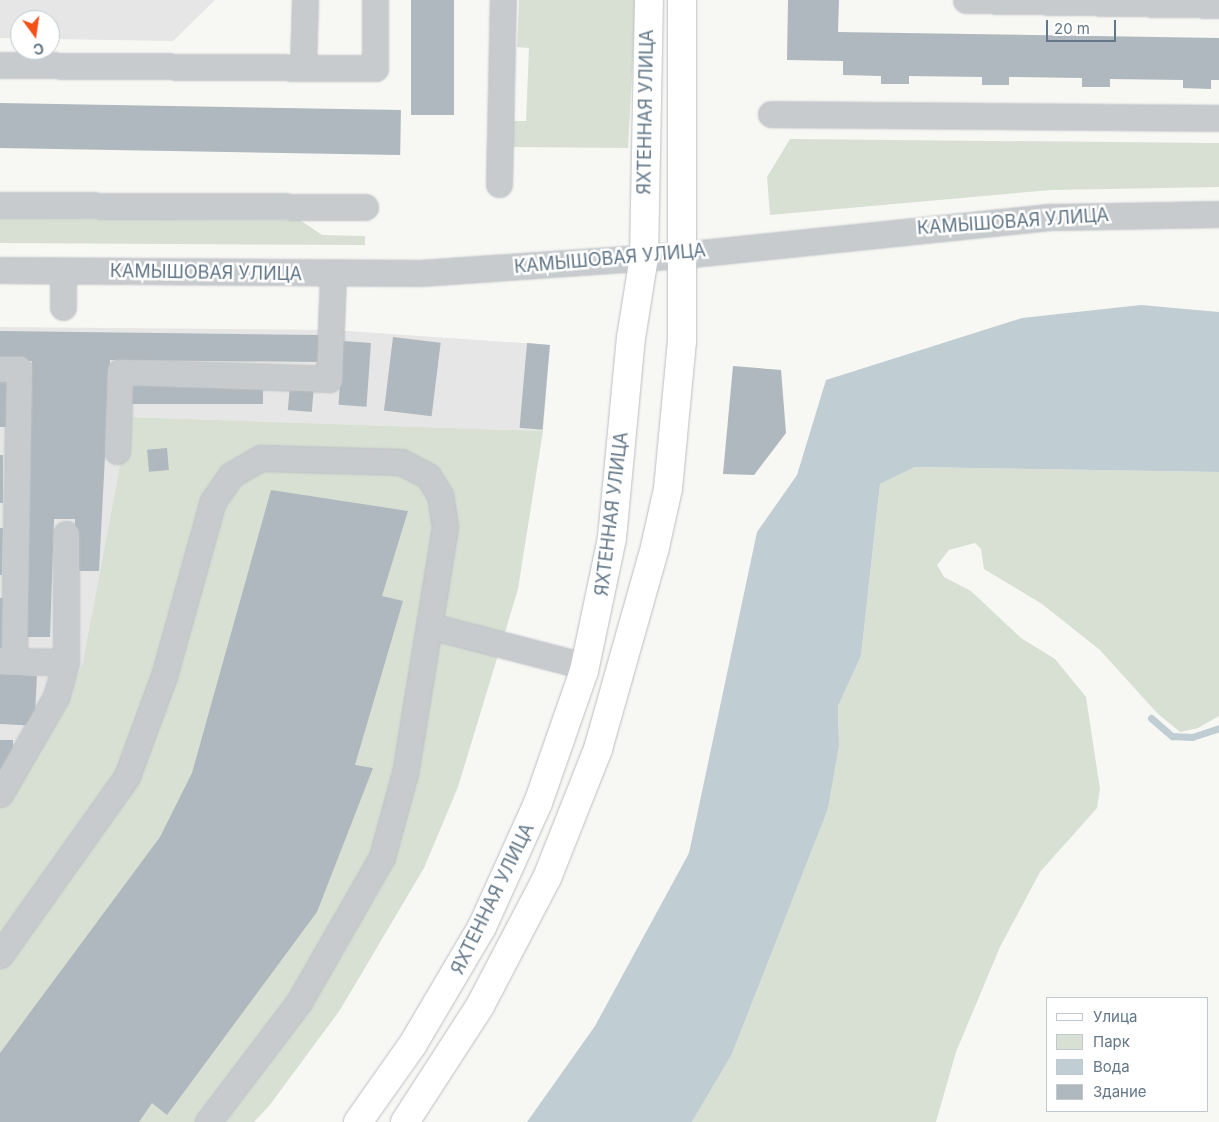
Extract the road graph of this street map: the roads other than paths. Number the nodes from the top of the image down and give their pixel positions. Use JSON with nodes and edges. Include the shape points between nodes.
{"nodes":[{"id":1,"x":305,"y":0,"type":"edge"},
{"id":2,"x":374,"y":0,"type":"edge"},
{"id":3,"x":503,"y":0,"type":"edge"},
{"id":4,"x":649,"y":0,"type":"edge"},
{"id":5,"x":682,"y":0,"type":"edge"},
{"id":6,"x":966,"y":0,"type":"edge"},
{"id":7,"x":1219,"y":5,"type":"edge"},
{"id":8,"x":0,"y":65,"type":"edge"},
{"id":9,"x":303,"y":67,"type":"junction"},
{"id":10,"x":771,"y":114,"type":"dead end"},
{"id":11,"x":1219,"y":118,"type":"edge"},
{"id":12,"x":499,"y":184,"type":"dead end"},
{"id":13,"x":0,"y":205,"type":"edge"},
{"id":14,"x":365,"y":207,"type":"dead end"},
{"id":15,"x":1219,"y":214,"type":"edge"},
{"id":16,"x":682,"y":254,"type":"junction"},
{"id":17,"x":644,"y":257,"type":"junction"},
{"id":18,"x":0,"y":270,"type":"edge"},
{"id":19,"x":63,"y":271,"type":"junction"},
{"id":20,"x":332,"y":274,"type":"junction"},
{"id":21,"x":63,"y":307,"type":"dead end"},
{"id":22,"x":0,"y":369,"type":"edge"},
{"id":23,"x":118,"y":451,"type":"dead end"},
{"id":24,"x":66,"y":534,"type":"dead end"},
{"id":25,"x":430,"y":626,"type":"junction"},
{"id":26,"x":7,"y":661,"type":"edge"},
{"id":27,"x":66,"y":662,"type":"junction"},
{"id":28,"x":585,"y":666,"type":"junction"},
{"id":29,"x":0,"y":794,"type":"edge"},
{"id":30,"x":0,"y":955,"type":"edge"},
{"id":31,"x":208,"y":1122,"type":"edge"},
{"id":32,"x":358,"y":1122,"type":"edge"},
{"id":33,"x":405,"y":1122,"type":"edge"}],
"edges":[{"from":1,"to":9,"type":"street"},
{"from":2,"to":9,"type":"street","via":[[375,68]]},
{"from":3,"to":12,"type":"street"},
{"from":4,"to":17,"type":"main road","name":"ЯХТЕННАЯ УЛИЦА"},
{"from":5,"to":16,"type":"main road","name":"ЯХТЕННАЯ УЛИЦА"},
{"from":6,"to":7,"type":"street"},
{"from":8,"to":9,"type":"street"},
{"from":10,"to":11,"type":"street"},
{"from":13,"to":14,"type":"street"},
{"from":15,"to":16,"type":"street","name":"КАМЫШОВАЯ УЛИЦА","via":[[1052,217]]},
{"from":16,"to":17,"type":"street","name":"КАМЫШОВАЯ УЛИЦА"},
{"from":16,"to":33,"type":"main road","name":"ЯХТЕННАЯ УЛИЦА","via":[[682,342],[668,489],[641,603],[598,749],[551,869],[515,942]]},
{"from":17,"to":20,"type":"street","name":"КАМЫШОВАЯ УЛИЦА"},
{"from":17,"to":28,"type":"main road","name":"ЯХТЕННАЯ УЛИЦА","via":[[631,338],[612,538]]},
{"from":18,"to":19,"type":"street","name":"КАМЫШОВАЯ УЛИЦА"},
{"from":19,"to":20,"type":"street","name":"КАМЫШОВАЯ УЛИЦА"},
{"from":19,"to":21,"type":"street"},
{"from":20,"to":23,"type":"street","via":[[329,379],[120,372]]},
{"from":22,"to":26,"type":"street","via":[[19,369]]},
{"from":24,"to":27,"type":"street"},
{"from":25,"to":28,"type":"street"},
{"from":25,"to":30,"type":"street","via":[[445,527],[440,495],[428,476],[401,462],[261,458],[231,475],[213,501],[164,676],[127,776]]},
{"from":25,"to":31,"type":"street","via":[[405,774],[382,856],[299,1002]]},
{"from":26,"to":27,"type":"street"},
{"from":27,"to":29,"type":"street","via":[[56,697]]},
{"from":28,"to":32,"type":"main road","name":"ЯХТЕННАЯ УЛИЦА","via":[[538,803],[482,927],[414,1044]]}]}
